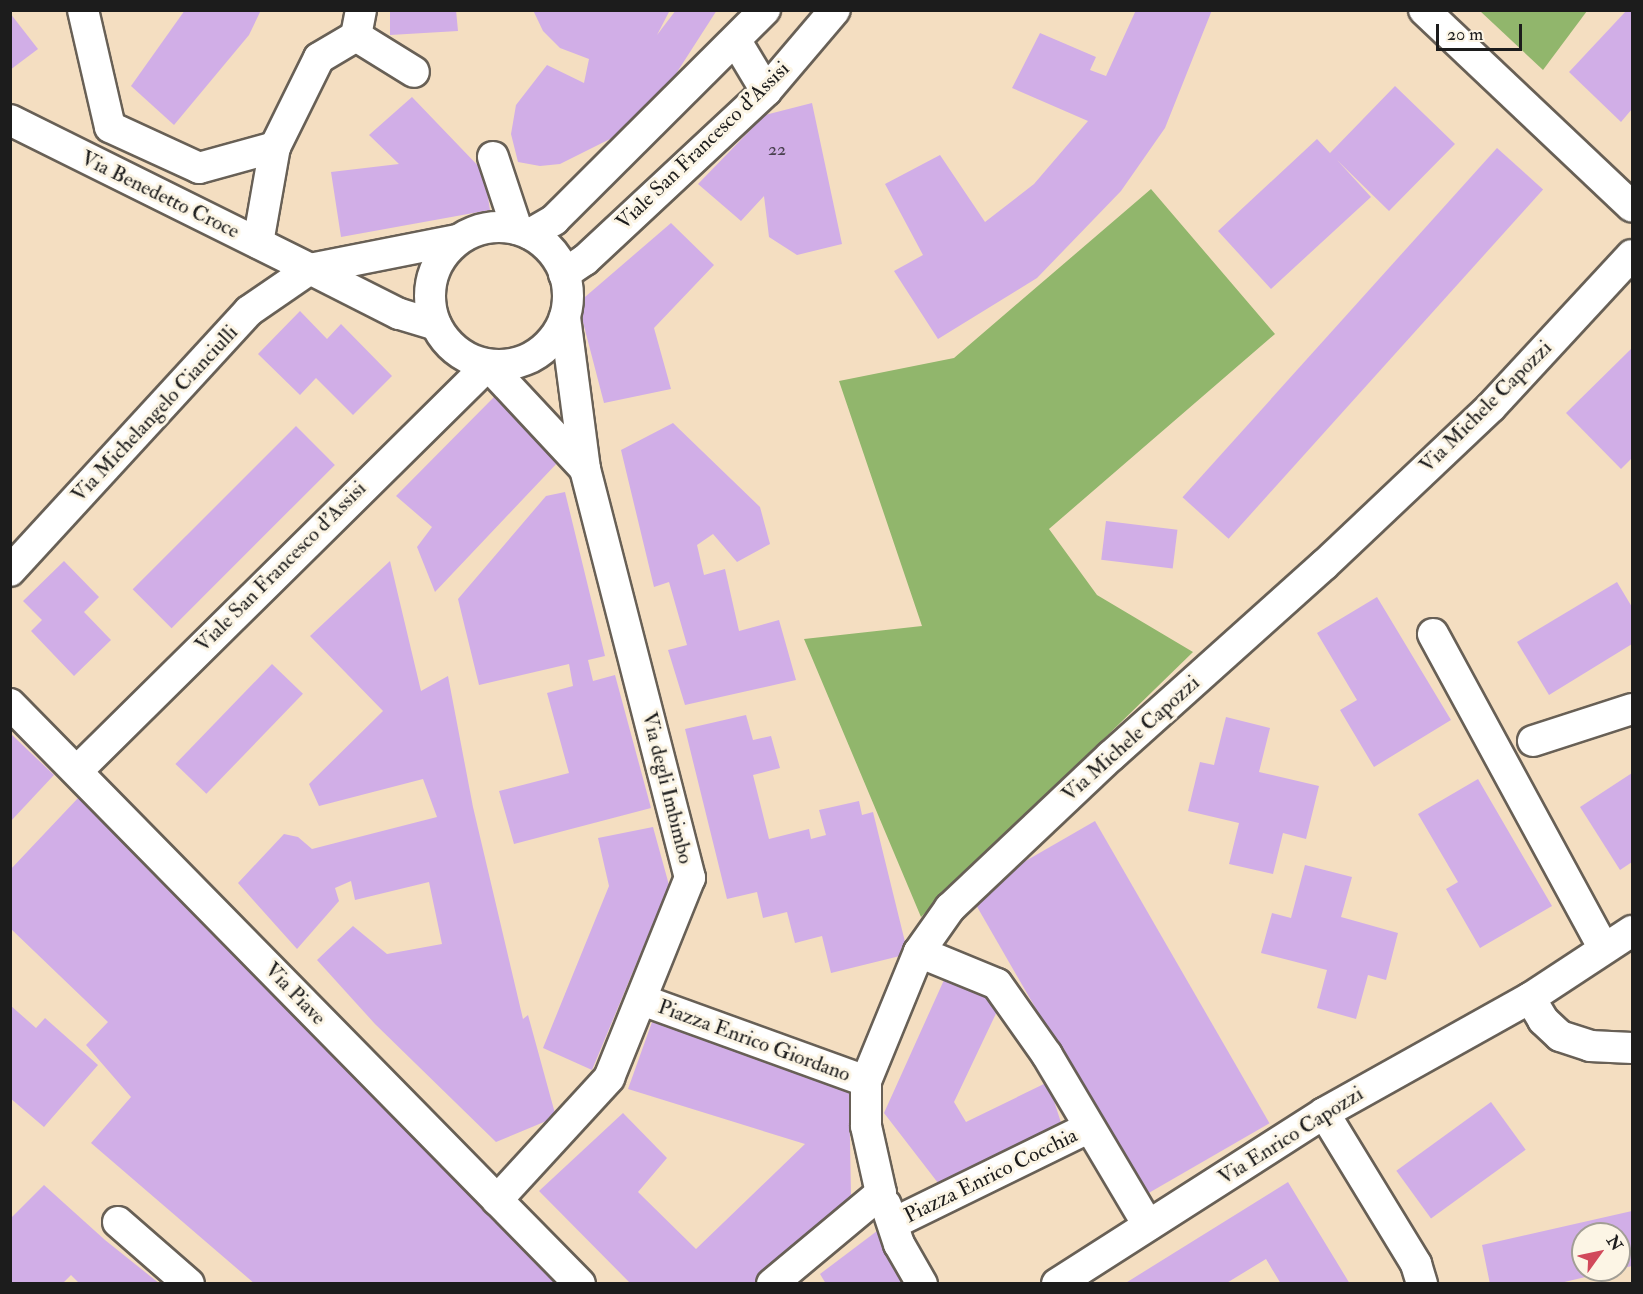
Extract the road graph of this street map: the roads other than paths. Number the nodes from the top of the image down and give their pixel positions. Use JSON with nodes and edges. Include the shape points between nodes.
{"nodes":[{"id":1,"x":82,"y":10,"type":"edge"},
{"id":2,"x":765,"y":10,"type":"edge"},
{"id":3,"x":835,"y":10,"type":"edge"},
{"id":4,"x":1424,"y":10,"type":"edge"},
{"id":5,"x":359,"y":23,"type":"edge"},
{"id":6,"x":736,"y":41,"type":"junction"},
{"id":7,"x":414,"y":72,"type":"dead end"},
{"id":8,"x":766,"y":91,"type":"junction"},
{"id":9,"x":10,"y":120,"type":"edge"},
{"id":10,"x":275,"y":147,"type":"junction"},
{"id":11,"x":493,"y":157,"type":"dead end"},
{"id":12,"x":1632,"y":207,"type":"edge"},
{"id":13,"x":523,"y":231,"type":"junction"},
{"id":14,"x":457,"y":240,"type":"junction"},
{"id":15,"x":258,"y":243,"type":"junction"},
{"id":16,"x":1632,"y":255,"type":"edge"},
{"id":17,"x":310,"y":269,"type":"junction"},
{"id":18,"x":564,"y":274,"type":"junction"},
{"id":19,"x":565,"y":317,"type":"junction"},
{"id":20,"x":436,"y":325,"type":"junction"},
{"id":21,"x":488,"y":364,"type":"junction"},
{"id":22,"x":585,"y":469,"type":"junction"},
{"id":23,"x":10,"y":571,"type":"edge"},
{"id":24,"x":1433,"y":634,"type":"dead end"},
{"id":25,"x":10,"y":704,"type":"edge"},
{"id":26,"x":1632,"y":709,"type":"edge"},
{"id":27,"x":1533,"y":741,"type":"dead end"},
{"id":28,"x":77,"y":771,"type":"junction"},
{"id":29,"x":1632,"y":931,"type":"edge"},
{"id":30,"x":1604,"y":949,"type":"junction"},
{"id":31,"x":919,"y":952,"type":"junction"},
{"id":32,"x":1530,"y":998,"type":"junction"},
{"id":33,"x":642,"y":1000,"type":"junction"},
{"id":34,"x":1632,"y":1048,"type":"edge"},
{"id":35,"x":866,"y":1082,"type":"junction"},
{"id":36,"x":1324,"y":1113,"type":"junction"},
{"id":37,"x":1088,"y":1128,"type":"junction"},
{"id":38,"x":881,"y":1193,"type":"junction"},
{"id":39,"x":497,"y":1200,"type":"junction"},
{"id":40,"x":118,"y":1222,"type":"dead end"},
{"id":41,"x":894,"y":1223,"type":"junction"},
{"id":42,"x":1148,"y":1225,"type":"junction"},
{"id":43,"x":1418,"y":1277,"type":"edge"},
{"id":44,"x":189,"y":1284,"type":"edge"},
{"id":45,"x":580,"y":1284,"type":"edge"},
{"id":46,"x":772,"y":1284,"type":"edge"},
{"id":47,"x":922,"y":1284,"type":"edge"},
{"id":48,"x":1057,"y":1284,"type":"edge"}],
"edges":[{"from":1,"to":10,"type":"street","via":[[110,127],[198,168]]},
{"from":2,"to":6,"type":"street"},
{"from":3,"to":8,"type":"street","name":"Viale San Francesco d'Assisi"},
{"from":4,"to":12,"type":"street"},
{"from":5,"to":7,"type":"street"},
{"from":5,"to":10,"type":"street","via":[[319,57]]},
{"from":6,"to":8,"type":"street"},
{"from":6,"to":13,"type":"street","via":[[554,220]]},
{"from":8,"to":18,"type":"street","name":"Viale San Francesco d'Assisi","via":[[585,260]]},
{"from":9,"to":15,"type":"street","name":"Via Benedetto Croce"},
{"from":10,"to":15,"type":"street"},
{"from":11,"to":13,"type":"street"},
{"from":13,"to":14,"type":"street","via":[[496,226]]},
{"from":13,"to":18,"type":"street","via":[[557,257]]},
{"from":14,"to":17,"type":"street"},
{"from":14,"to":20,"type":"street","via":[[441,257],[431,279],[430,302]]},
{"from":15,"to":17,"type":"street","name":"Via Benedetto Croce"},
{"from":16,"to":31,"type":"street","name":"Via Michele Capozzi","via":[[1491,407],[950,908]]},
{"from":17,"to":20,"type":"street","name":"Via Benedetto Croce","via":[[399,314]]},
{"from":17,"to":23,"type":"street","name":"Via Michelangelo Cianciulli","via":[[249,311]]},
{"from":18,"to":19,"type":"street","via":[[568,295]]},
{"from":19,"to":21,"type":"street","via":[[550,342],[527,360]]},
{"from":19,"to":22,"type":"street","name":"Via degli Imbimbo"},
{"from":20,"to":21,"type":"street","via":[[449,343],[467,357]]},
{"from":21,"to":22,"type":"street","name":"Via degli Imbimbo"},
{"from":21,"to":28,"type":"street","name":"Viale San Francesco d'Assisi"},
{"from":22,"to":33,"type":"street","name":"Via degli Imbimbo","via":[[690,878]]},
{"from":24,"to":30,"type":"street"},
{"from":25,"to":28,"type":"street","name":"Via Piave"},
{"from":26,"to":27,"type":"street"},
{"from":28,"to":39,"type":"street","name":"Via Piave"},
{"from":29,"to":30,"type":"street","name":"Via Enrico Capozzi"},
{"from":30,"to":32,"type":"street","name":"Via Enrico Capozzi"},
{"from":31,"to":35,"type":"street","name":"Via Michele Capozzi"},
{"from":31,"to":37,"type":"street","name":"Piazza Enrico Cocchia","via":[[997,984],[1047,1054]]},
{"from":32,"to":34,"type":"street","via":[[1543,1020],[1560,1036],[1590,1046]]},
{"from":32,"to":36,"type":"street","name":"Via Enrico Capozzi"},
{"from":33,"to":35,"type":"street","name":"Piazza Enrico Giordano"},
{"from":33,"to":39,"type":"street","name":"Via degli Imbimbo","via":[[609,1078]]},
{"from":35,"to":38,"type":"street","name":"Via Michele Capozzi","via":[[866,1126]]},
{"from":36,"to":42,"type":"street","name":"Via Enrico Capozzi"},
{"from":36,"to":43,"type":"street"},
{"from":37,"to":41,"type":"street","name":"Piazza Enrico Cocchia"},
{"from":37,"to":42,"type":"street","name":"Piazza Enrico Cocchia"},
{"from":38,"to":41,"type":"street","name":"Piazza Enrico Cocchia"},
{"from":38,"to":46,"type":"street"},
{"from":39,"to":45,"type":"street","name":"Via Piave"},
{"from":40,"to":44,"type":"street"},
{"from":41,"to":47,"type":"street","name":"Piazza Enrico Cocchia","via":[[899,1244]]},
{"from":42,"to":48,"type":"street","name":"Via Enrico Capozzi"}]}
